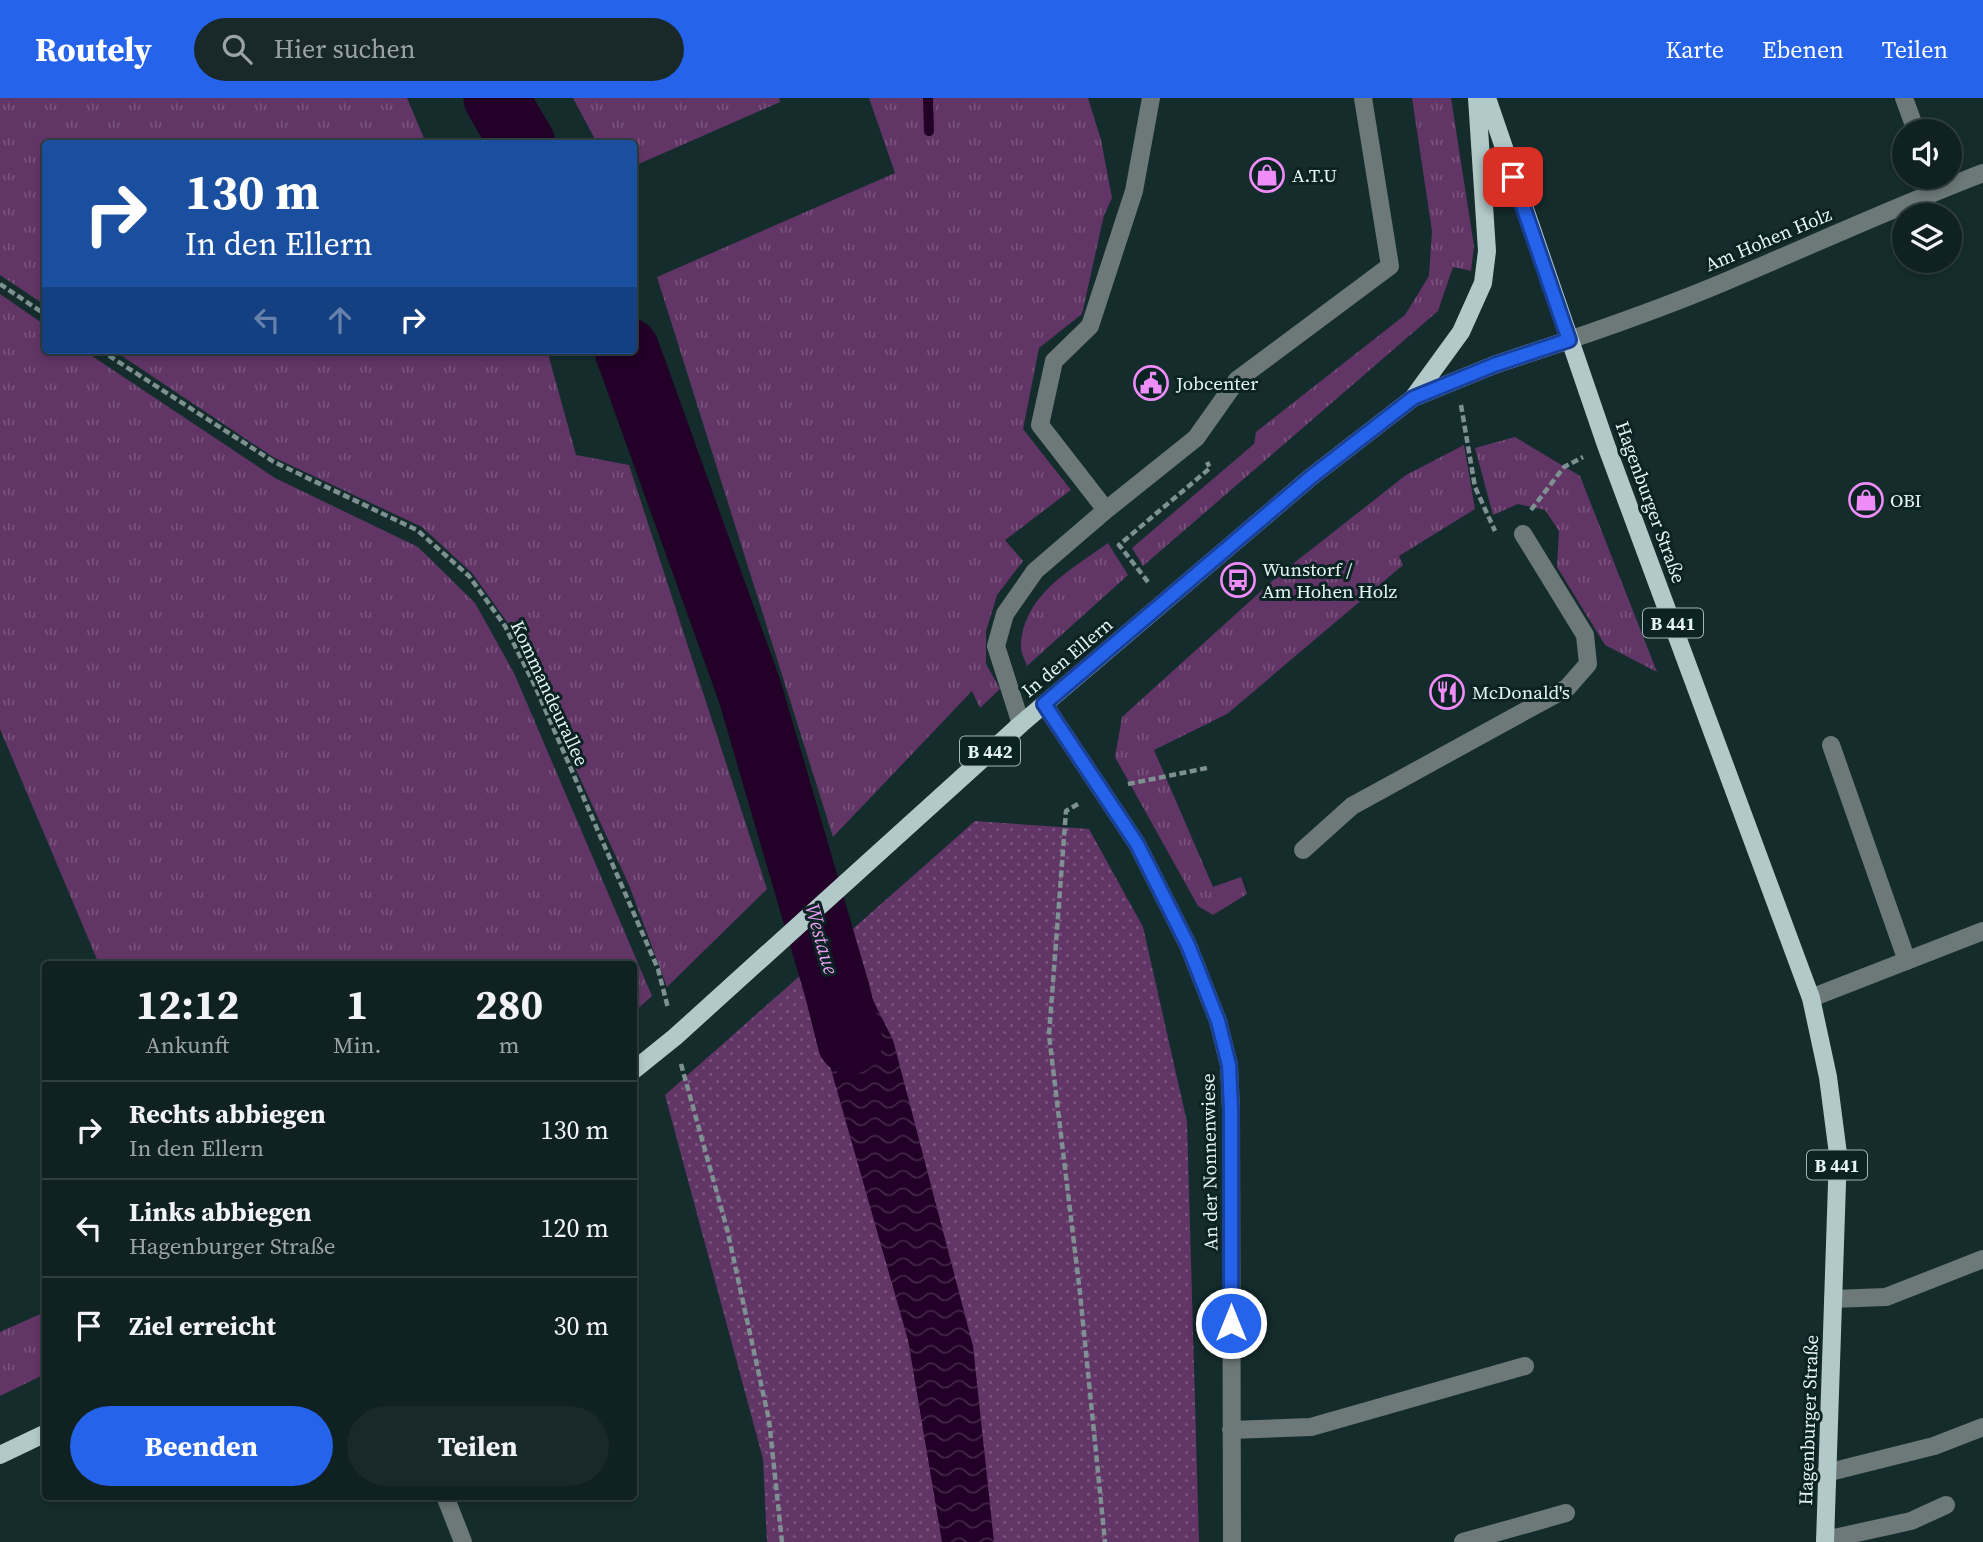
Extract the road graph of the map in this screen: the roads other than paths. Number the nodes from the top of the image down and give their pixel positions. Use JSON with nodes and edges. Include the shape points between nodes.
{"nodes":[{"id":1,"x":1151,"y":98,"type":"edge"},
{"id":2,"x":1363,"y":98,"type":"edge"},
{"id":3,"x":1477,"y":98,"type":"edge"},
{"id":4,"x":1486,"y":98,"type":"edge"},
{"id":5,"x":1904,"y":98,"type":"edge"},
{"id":6,"x":1912,"y":119,"type":"edge"},
{"id":7,"x":1983,"y":173,"type":"edge"},
{"id":8,"x":1962,"y":177,"type":"edge"},
{"id":9,"x":1924,"y":189,"type":"edge"},
{"id":10,"x":1569,"y":340,"type":"junction"},
{"id":11,"x":1413,"y":398,"type":"junction"},
{"id":12,"x":1106,"y":510,"type":"junction"},
{"id":13,"x":1523,"y":534,"type":"road end"},
{"id":14,"x":1044,"y":704,"type":"junction"},
{"id":15,"x":1021,"y":724,"type":"junction"},
{"id":16,"x":1831,"y":745,"type":"dead end"},
{"id":17,"x":1303,"y":850,"type":"dead end"},
{"id":18,"x":1983,"y":931,"type":"edge"},
{"id":19,"x":1907,"y":961,"type":"junction"},
{"id":20,"x":1811,"y":998,"type":"junction"},
{"id":21,"x":637,"y":1068,"type":"edge"},
{"id":22,"x":1983,"y":1259,"type":"edge"},
{"id":23,"x":1833,"y":1299,"type":"junction"},
{"id":24,"x":1525,"y":1366,"type":"dead end"},
{"id":25,"x":1983,"y":1427,"type":"edge"},
{"id":26,"x":1231,"y":1430,"type":"junction"},
{"id":27,"x":42,"y":1435,"type":"edge"},
{"id":28,"x":0,"y":1455,"type":"edge"},
{"id":29,"x":1826,"y":1473,"type":"junction"},
{"id":30,"x":447,"y":1500,"type":"edge"},
{"id":31,"x":1946,"y":1505,"type":"dead end"},
{"id":32,"x":1566,"y":1513,"type":"dead end"},
{"id":33,"x":1825,"y":1541,"type":"edge"},
{"id":34,"x":463,"y":1542,"type":"edge"},
{"id":35,"x":1232,"y":1542,"type":"edge"},
{"id":36,"x":1463,"y":1542,"type":"edge"}],
"edges":[{"from":1,"to":12,"type":"street","via":[[1134,191],[1090,326],[1054,361],[1040,425]]},
{"from":2,"to":12,"type":"street","via":[[1390,266],[1237,380],[1196,438]]},
{"from":3,"to":11,"type":"main road","via":[[1487,251],[1483,283],[1461,332]]},
{"from":4,"to":10,"type":"main road","name":"Hagenburger Straße","number":"B 441"},
{"from":5,"to":6,"type":"street"},
{"from":7,"to":8,"type":"street","name":"Am Hohen Holz"},
{"from":9,"to":10,"type":"street","name":"Am Hohen Holz","via":[[1743,275]]},
{"from":10,"to":11,"type":"main road","name":"In den Ellern","number":"B 442"},
{"from":10,"to":20,"type":"main road","name":"Hagenburger Straße","number":"B 441"},
{"from":11,"to":14,"type":"main road","name":"In den Ellern","number":"B 442","via":[[1311,477]]},
{"from":12,"to":15,"type":"street","via":[[1034,571],[1004,614],[996,646]]},
{"from":13,"to":17,"type":"street","via":[[1585,635],[1588,664],[1567,688],[1352,806]]},
{"from":14,"to":15,"type":"main road","name":"In den Ellern","number":"B 442"},
{"from":14,"to":26,"type":"street","name":"An der Nonnenwiese","via":[[1137,844],[1188,945],[1218,1021],[1229,1065],[1231,1109]]},
{"from":15,"to":21,"type":"main road","name":"In den Ellern","number":"B 442"},
{"from":16,"to":19,"type":"street"},
{"from":18,"to":19,"type":"street"},
{"from":19,"to":20,"type":"street"},
{"from":20,"to":23,"type":"main road","name":"Hagenburger Straße","number":"B 441","via":[[1838,1154]]},
{"from":22,"to":23,"type":"street","via":[[1886,1297]]},
{"from":23,"to":29,"type":"main road","name":"Hagenburger Straße","number":"B 441"},
{"from":24,"to":26,"type":"street","via":[[1311,1427]]},
{"from":25,"to":29,"type":"street","via":[[1934,1446]]},
{"from":26,"to":35,"type":"street","name":"An der Nonnenwiese"},
{"from":27,"to":28,"type":"main road"},
{"from":29,"to":33,"type":"main road","name":"Hagenburger Straße","number":"B 441"},
{"from":30,"to":34,"type":"street"},
{"from":31,"to":33,"type":"street","via":[[1911,1521]]},
{"from":32,"to":36,"type":"street"}]}
